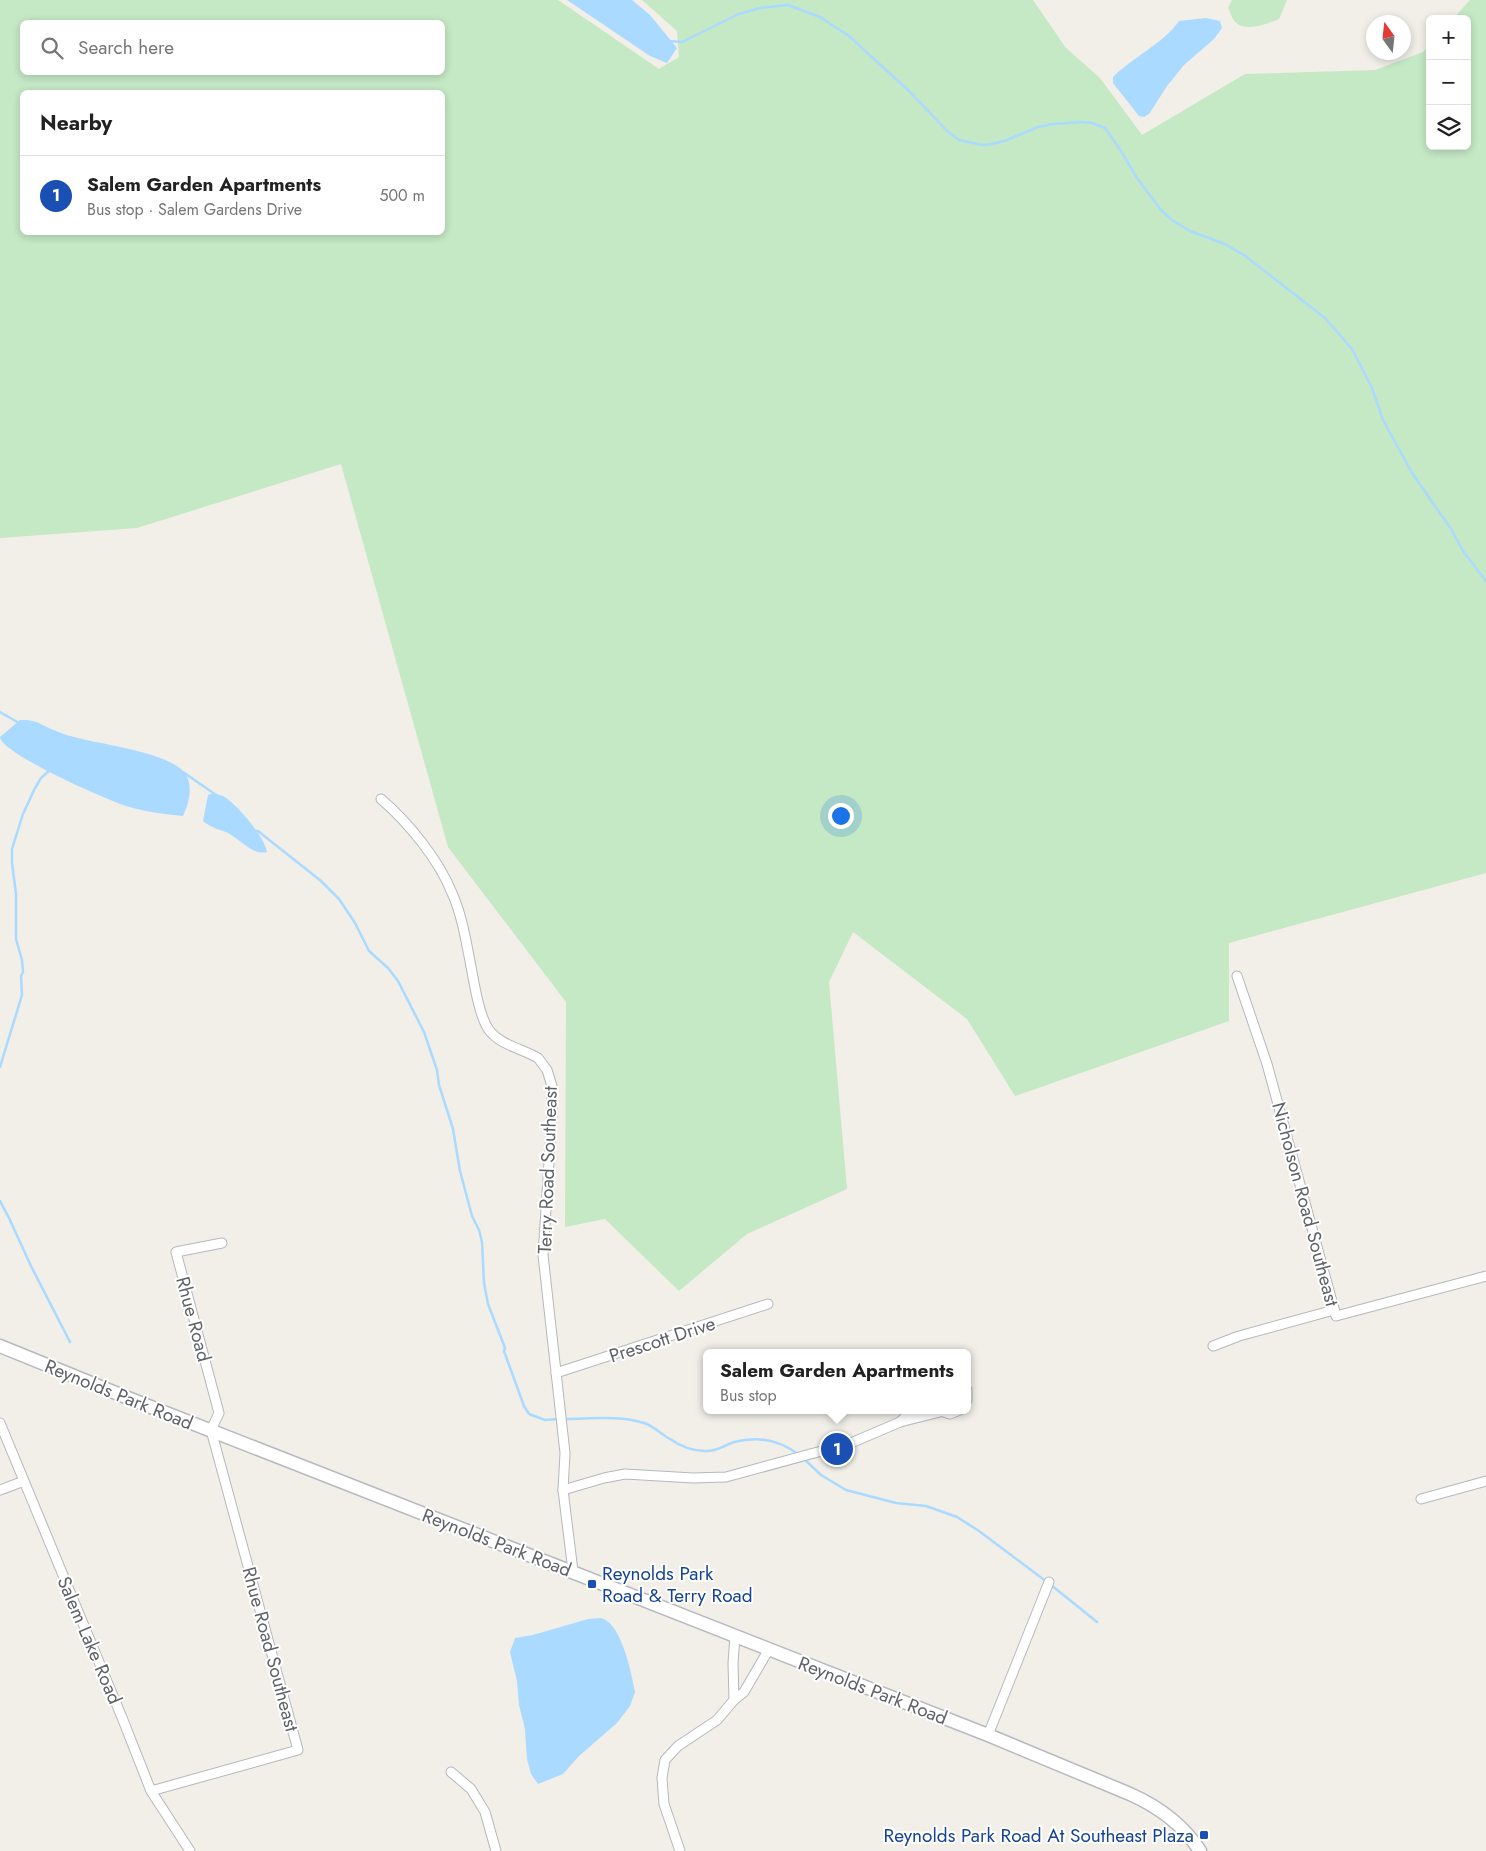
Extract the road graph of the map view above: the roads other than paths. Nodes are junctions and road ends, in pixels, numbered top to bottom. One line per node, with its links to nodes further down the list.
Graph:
1 (381, 799): 9 (street, Terry Road Southeast)
2 (1237, 976): 6 (street, Nicholson Road Southeast)
3 (222, 1243): 14 (street, Rhue Road)
4 (1486, 1276): 6 (street, Nicholson Road Southeast)
5 (768, 1304): 9 (street, Prescott Drive)
6 (1334, 1310): 8 (street)
7 (0, 1346): 14 (main road, Reynolds Park Road)
8 (1213, 1346)
9 (556, 1373): 18 (street, Terry Road Southeast)
10 (908, 1414): 12 (street)
11 (928, 1414): 12 (street)
12 (900, 1422): 18 (street)
13 (0, 1423): 15 (street, Salem Lake Road)
14 (211, 1430): 20 (main road, Reynolds Park Road); 27 (street, Rhue Road Southeast)
15 (24, 1481): 17 (street); 27 (street, Salem Lake Road)
16 (1486, 1481): 19 (street)
17 (0, 1490)
18 (562, 1490): 20 (street, Terry Road Southeast)
19 (1421, 1499)
20 (573, 1571): 22 (main road, Reynolds Park Road)
21 (1049, 1582): 25 (street)
22 (736, 1636): 23 (main road, Reynolds Park Road); 24 (street)
23 (769, 1649): 24 (street); 25 (main road, Reynolds Park Road)
24 (734, 1700): 30 (street)
25 (988, 1735): 31 (main road, Reynolds Park Road)
26 (451, 1772): 29 (street)
27 (150, 1791): 28 (street, Salem Lake Road)
28 (190, 1851)
29 (496, 1851)
30 (680, 1851)
31 (1200, 1851)

